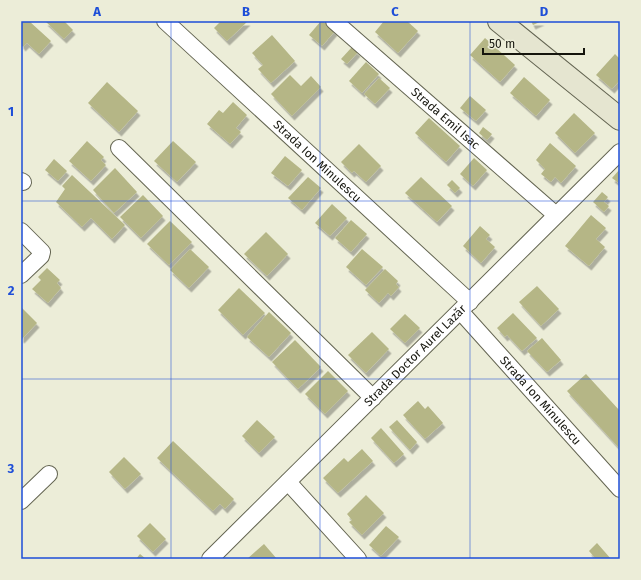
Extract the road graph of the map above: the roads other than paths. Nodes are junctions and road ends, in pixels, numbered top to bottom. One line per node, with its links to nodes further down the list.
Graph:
1 (164, 21): 10 (street, Strada Ion Minulescu)
2 (334, 21): 7 (street, Strada Emil Isac)
3 (499, 21): 4 (main road)
4 (620, 119)
5 (119, 148): 11 (street)
6 (620, 152): 7 (street, Strada Doctor Aurel Lazăr)
7 (556, 215): 10 (street, Strada Doctor Aurel Lazăr)
8 (21, 231): 9 (street)
9 (21, 275)
10 (465, 307): 11 (street, Strada Doctor Aurel Lazăr); 14 (street, Strada Ion Minulescu)
11 (373, 398): 13 (street, Strada Doctor Aurel Lazăr)
12 (49, 474): 15 (street)
13 (288, 482): 16 (street, Strada Doctor Aurel Lazăr); 17 (street)
14 (620, 489)
15 (21, 501)
16 (210, 559)
17 (358, 559)

